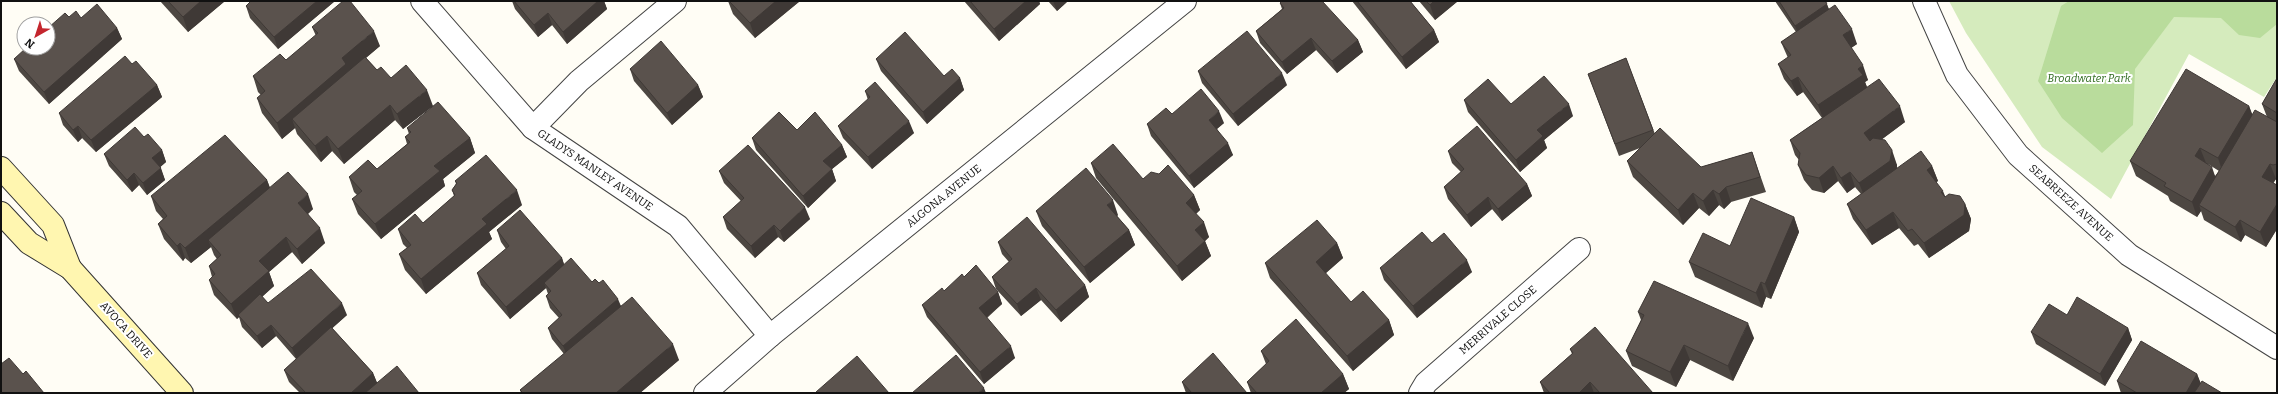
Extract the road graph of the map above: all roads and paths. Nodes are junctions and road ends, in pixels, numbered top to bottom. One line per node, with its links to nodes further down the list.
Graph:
1 (422, 1): 5 (street, GLADYS MANLEY AVENUE)
2 (674, 1): 5 (street)
3 (1186, 1): 10 (street, ALGONA AVENUE)
4 (1924, 1): 11 (street, SEABREEZE AVENUE)
5 (533, 128): 10 (street, GLADYS MANLEY AVENUE)
6 (1, 168): 9 (main road, AVOCA DRIVE)
7 (1, 213): 9 (main road, AVOCA DRIVE)
8 (1579, 249): 14 (street, MERRIVALE CLOSE)
9 (70, 268): 12 (main road, AVOCA DRIVE)
10 (770, 336): 13 (street, ALGONA AVENUE)
11 (2277, 348)
12 (182, 393)
13 (705, 393)
14 (1420, 393)

